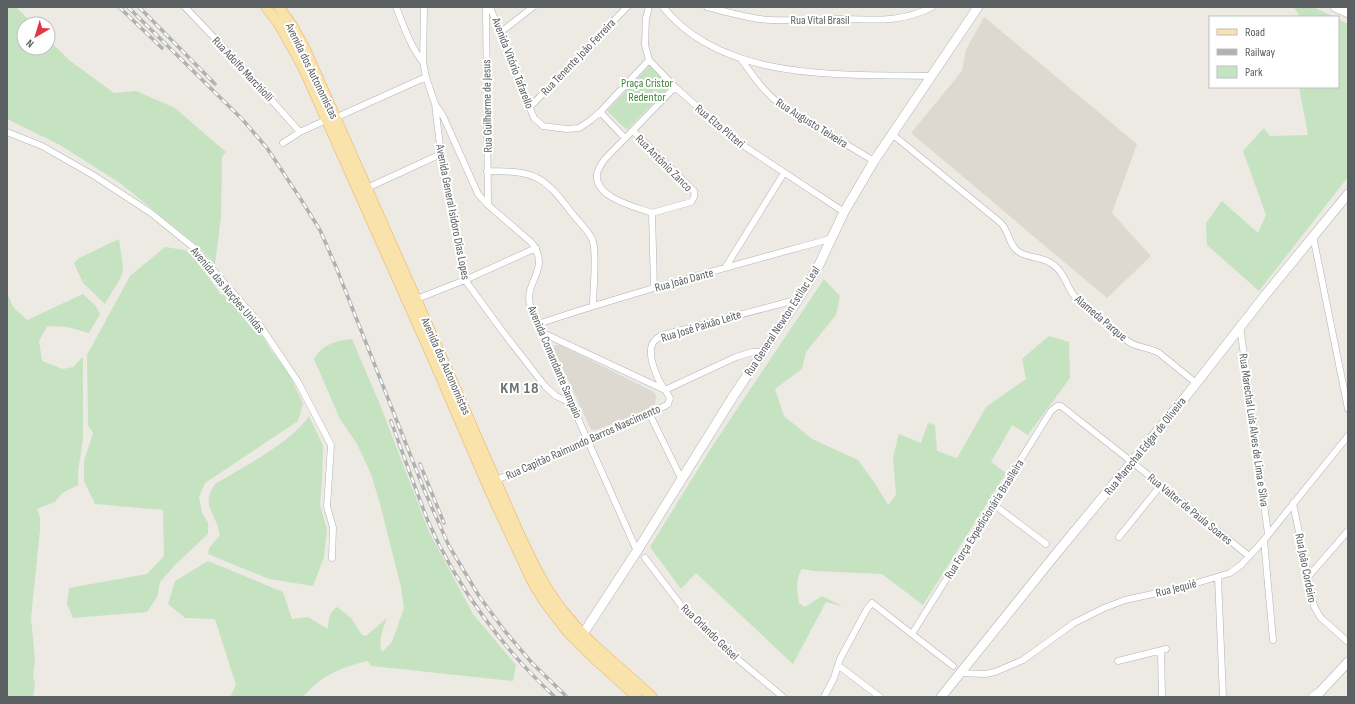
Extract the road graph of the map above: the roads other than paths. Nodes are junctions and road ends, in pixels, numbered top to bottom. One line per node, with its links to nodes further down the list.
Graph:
1 (185, 7): 30 (street, Rua Adolfo Marchiolli)
2 (266, 7): 27 (main road, Avenida dos Autonomistas)
3 (279, 7): 27 (main road, Avenida dos Autonomistas)
4 (396, 7): 20 (street)
5 (424, 7): 20 (street)
6 (486, 7): 36 (street, Rua Guilherme de Jesus)
7 (490, 7): 17 (street, Avenida Vitório Tafarello)
8 (533, 7): 17 (street)
9 (627, 7): 25 (street, Rua Tenente João Ferreira)
10 (649, 7): 19 (street)
11 (663, 7): 18 (street)
12 (708, 7): 13 (street, Rua Vital Brasil)
13 (932, 7)
14 (978, 7): 21 (street, Rua General Newton Estilac Leal)
15 (1335, 7): 16 (street)
16 (1348, 14)
17 (501, 32): 25 (street, Avenida Vitório Tafarello)
18 (740, 59): 21 (street); 35 (street, Rua Augusto Teixeira)
19 (649, 60): 23 (street, Rua Elzo Pitteri); 26 (street, Avenida Vitório Tafarello)
20 (423, 62): 22 (street, Avenida General Isidoro Dias Lopes)
21 (931, 76): 31 (street, Rua General Newton Estilac Leal)
22 (426, 77): 24 (street, Avenida General Isidoro Dias Lopes); 27 (street)
23 (675, 87): 28 (street); 37 (street, Rua Elzo Pitteri)
24 (435, 104): 34 (street, Avenida General Isidoro Dias Lopes); 40 (street)
25 (530, 107): 26 (street, Avenida Vitório Tafarello)
26 (600, 112): 32 (street)
27 (331, 119): 30 (street); 38 (main road, Avenida dos Autonomistas); 52 (main road, Avenida dos Autonomistas)
28 (633, 131): 32 (street); 42 (street, Rua Antônio Zanco)
29 (7, 132): 80 (street, Avenida das Nações Unidas)
30 (300, 132): 33 (street)
31 (892, 134): 35 (street, Rua General Newton Estilac Leal); 58 (street, Alameda Parque)
32 (625, 138): 42 (street)
33 (282, 143)
34 (441, 154): 38 (street); 49 (street, Avenida General Isidoro Dias Lopes)
35 (874, 161): 41 (street, Rua General Newton Estilac Leal)
36 (487, 171): 40 (street, Rua Guilherme de Jesus); 53 (street)
37 (784, 173): 41 (street, Rua Elzo Pitteri); 48 (street)
38 (367, 188): 52 (main road, Avenida dos Autonomistas)
39 (1348, 194): 43 (street, Rua Marechal Edgar de Oliveira)
40 (488, 205): 46 (street)
41 (844, 212): 44 (street, Rua General Newton Estilac Leal)
42 (652, 213): 50 (street)
43 (1313, 236): 45 (street, Rua Marechal Edgar de Oliveira); 47 (street)
44 (830, 239): 48 (street, Rua João Dante); 51 (street, Rua General Newton Estilac Leal)
45 (1306, 244): 47 (street); 55 (street, Rua Marechal Edgar de Oliveira)
46 (536, 248): 49 (street); 54 (street, Avenida Comandante Sampaio)
47 (1316, 249): 62 (street)
48 (725, 268): 50 (street, Rua João Dante)
49 (465, 280): 52 (street); 60 (street, Avenida General Isidoro Dias Lopes)
50 (654, 288): 53 (street, Rua João Dante)
51 (799, 298): 57 (street, Rua General Newton Estilac Leal); 59 (street, Rua José Paixão Leite)
52 (413, 302): 67 (main road, Avenida dos Autonomistas); 69 (main road, Avenida dos Autonomistas)
53 (592, 306): 54 (street, Rua João Dante)
54 (538, 324): 56 (street, Avenida Comandante Sampaio)
55 (1240, 326): 58 (street, Rua Marechal Edgar de Oliveira); 74 (street, Rua Marechal Luis Alves de Lima e Silva)
56 (542, 333): 59 (street); 60 (street, Avenida Comandante Sampaio)
57 (763, 352): 59 (street, Rua Capitão Raimundo Barros Nascimento); 68 (street, Rua General Newton Estilac Leal)
58 (1196, 383): 66 (street, Rua Marechal Edgar de Oliveira)
59 (665, 390): 63 (street, Rua Capitão Raimundo Barros Nascimento)
60 (571, 403): 65 (street, Avenida Comandante Sampaio)
61 (1058, 406): 66 (street, Rua Valter de Paula Soares); 72 (street, Rua Força Expedicionária Brasileira)
62 (1348, 409)
63 (649, 413): 65 (street, Rua Capitão Raimundo Barros Nascimento); 68 (street)
64 (1348, 436): 71 (street, Rua Jequié)
65 (589, 442): 69 (street, Rua Capitão Raimundo Barros Nascimento); 78 (street, Avenida Comandante Sampaio)
66 (1132, 462): 70 (street, Rua Valter de Paula Soares); 92 (street, Rua Marechal Edgar de Oliveira)
67 (483, 474): 69 (main road); 93 (main road, Avenida dos Autonomistas)
68 (681, 478): 78 (street, Rua General Newton Estilac Leal)
69 (496, 480): 84 (main road, Avenida dos Autonomistas)
70 (1162, 485): 75 (street); 79 (street, Rua Valter de Paula Soares)
71 (1293, 503): 74 (street, Rua Jequié); 83 (street, Rua João Cordeiro)
72 (993, 504): 77 (street); 85 (street, Rua Força Expedicionária Brasileira)
73 (1348, 531): 83 (street)
74 (1268, 534): 76 (street, Rua Jequié)
75 (1120, 536)
76 (1264, 540): 79 (street, Rua Jequié); 86 (street)
77 (1046, 544)
78 (637, 551): 84 (street, Rua General Newton Estilac Leal)
79 (1249, 556): 82 (street, Rua Jequié)
80 (332, 558)
81 (645, 558): 95 (street, Rua Orlando Geisel)
82 (1218, 577): 92 (street, Rua Jequié); 100 (street)
83 (1307, 578): 87 (street, Rua João Cordeiro)
84 (583, 634): 94 (main road, Avenida dos Autonomistas)
85 (912, 634): 90 (street); 91 (street)
86 (1273, 640)
87 (1348, 642)
88 (1118, 661): 99 (street)
89 (1348, 662): 101 (street)
90 (839, 666): 96 (street); 97 (street)
91 (953, 666)
92 (960, 672): 98 (street, Rua Marechal Edgar de Oliveira)
93 (637, 697)
94 (652, 697)
95 (784, 697)
96 (824, 697)
97 (880, 697)
98 (941, 697)
99 (1162, 697)
100 (1222, 697)
101 (1313, 697)

